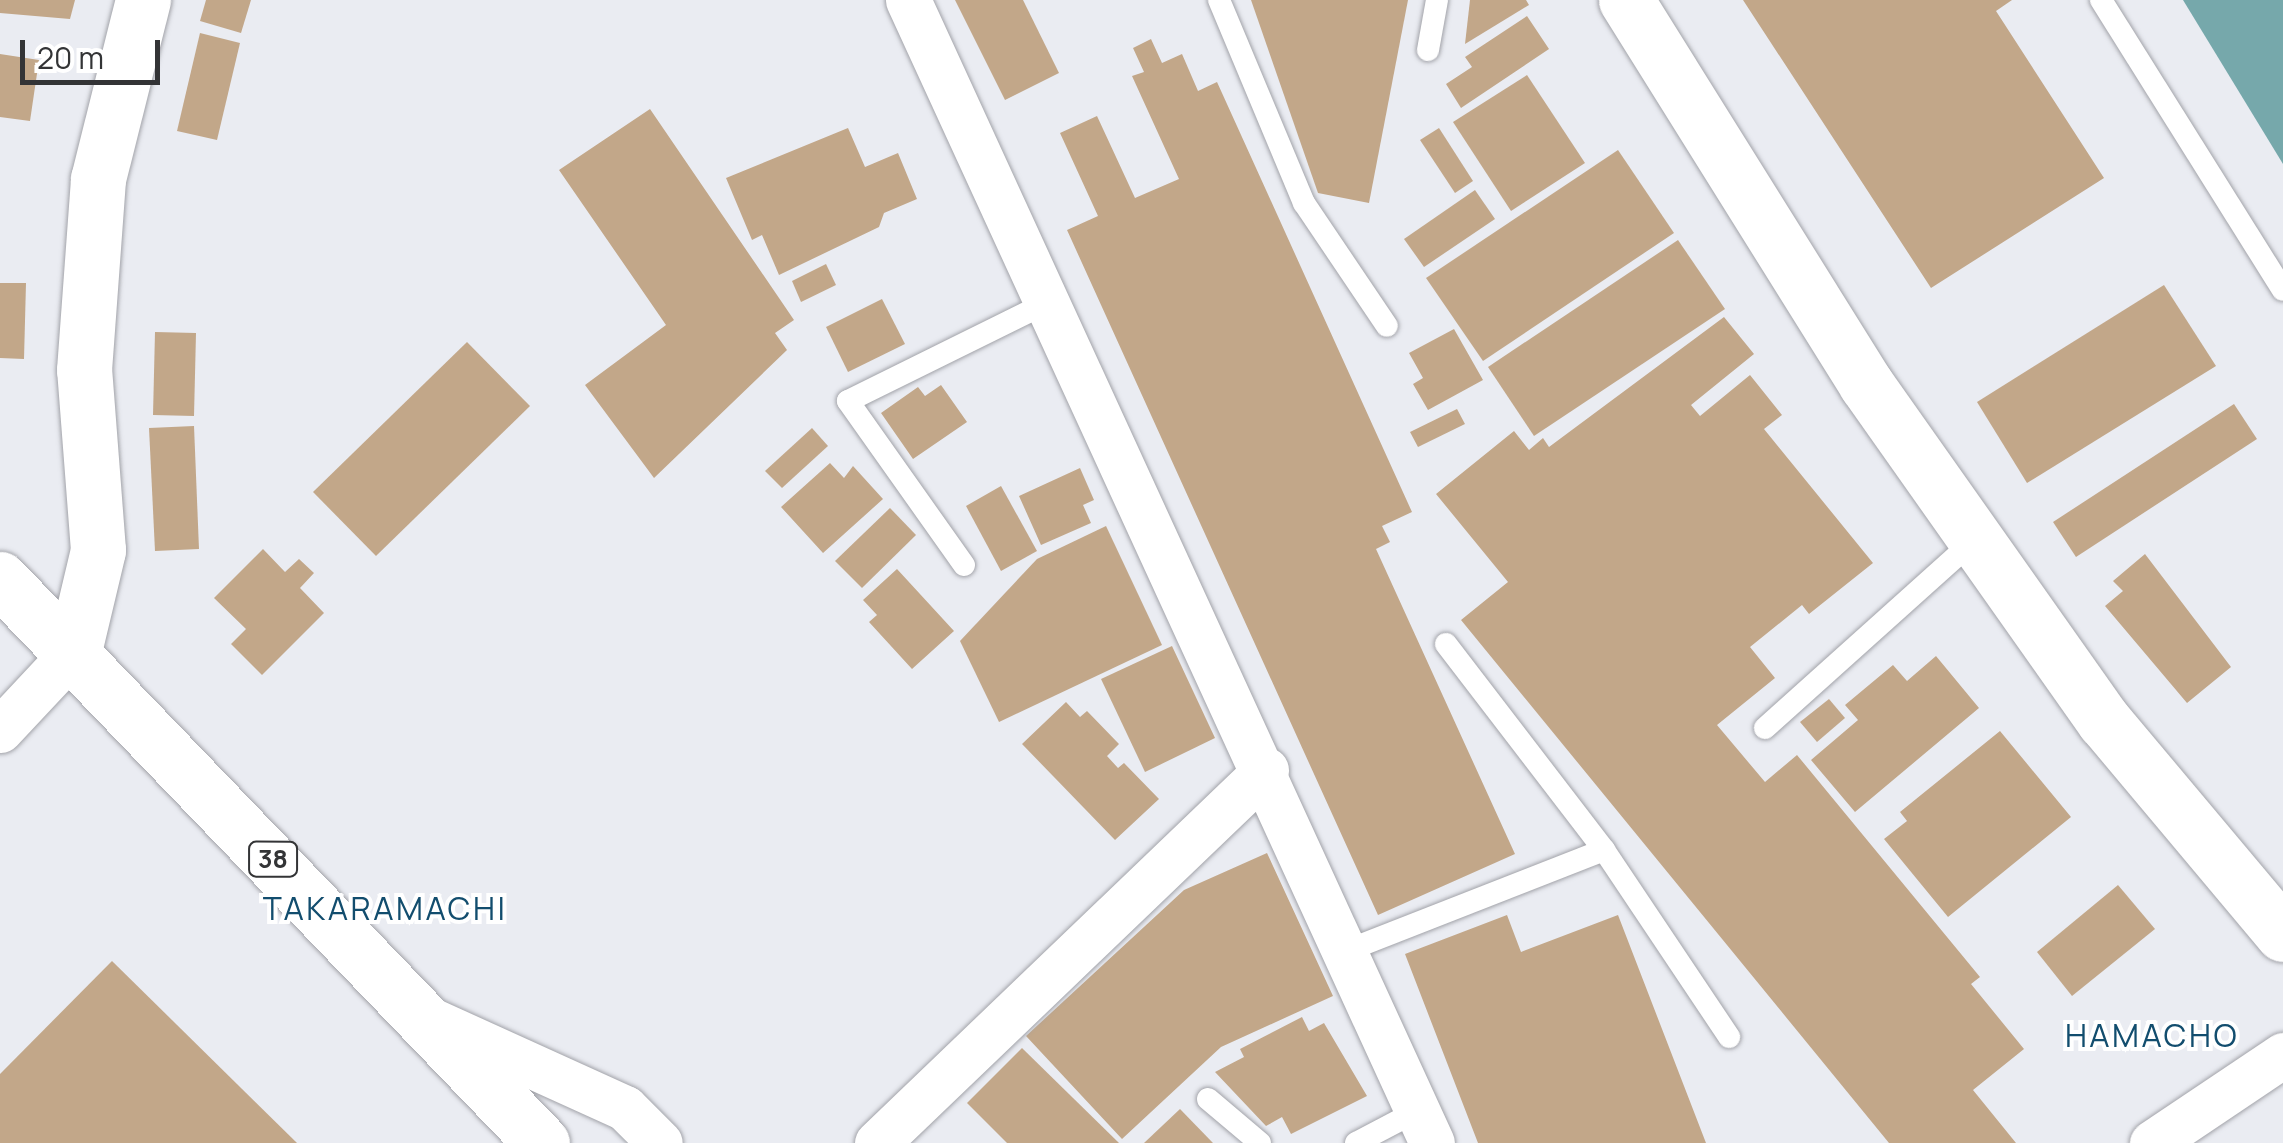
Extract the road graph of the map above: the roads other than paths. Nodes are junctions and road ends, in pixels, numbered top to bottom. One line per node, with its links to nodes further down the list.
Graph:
1 (143, 0): 15 (main road)
2 (908, 0): 9 (street)
3 (1220, 0): 10 (lane)
4 (1437, 0): 7 (lane)
5 (1626, 0): 11 (main road)
6 (2101, 0): 8 (lane)
7 (1428, 50)
8 (2283, 290)
9 (1050, 301): 12 (lane); 18 (street)
10 (1387, 326)
11 (1976, 539): 16 (lane); 20 (main road)
12 (964, 565)
13 (0, 579): 15 (main road, 38)
14 (1446, 644): 19 (lane)
15 (74, 651): 17 (street); 22 (main road, 38)
16 (1765, 728)
17 (0, 730)
18 (1266, 770): 21 (street); 29 (street)
19 (1604, 850): 21 (lane); 23 (lane)
20 (2283, 934)
21 (1346, 951): 26 (street)
22 (425, 1017): 27 (main road, 38); 28 (street)
23 (1729, 1037)
24 (2283, 1055): 32 (street)
25 (1208, 1098): 30 (lane)
26 (1424, 1127): 31 (lane)
27 (542, 1143)
28 (660, 1143)
29 (876, 1143)
30 (1260, 1143)
31 (1356, 1143)
32 (2152, 1143)

